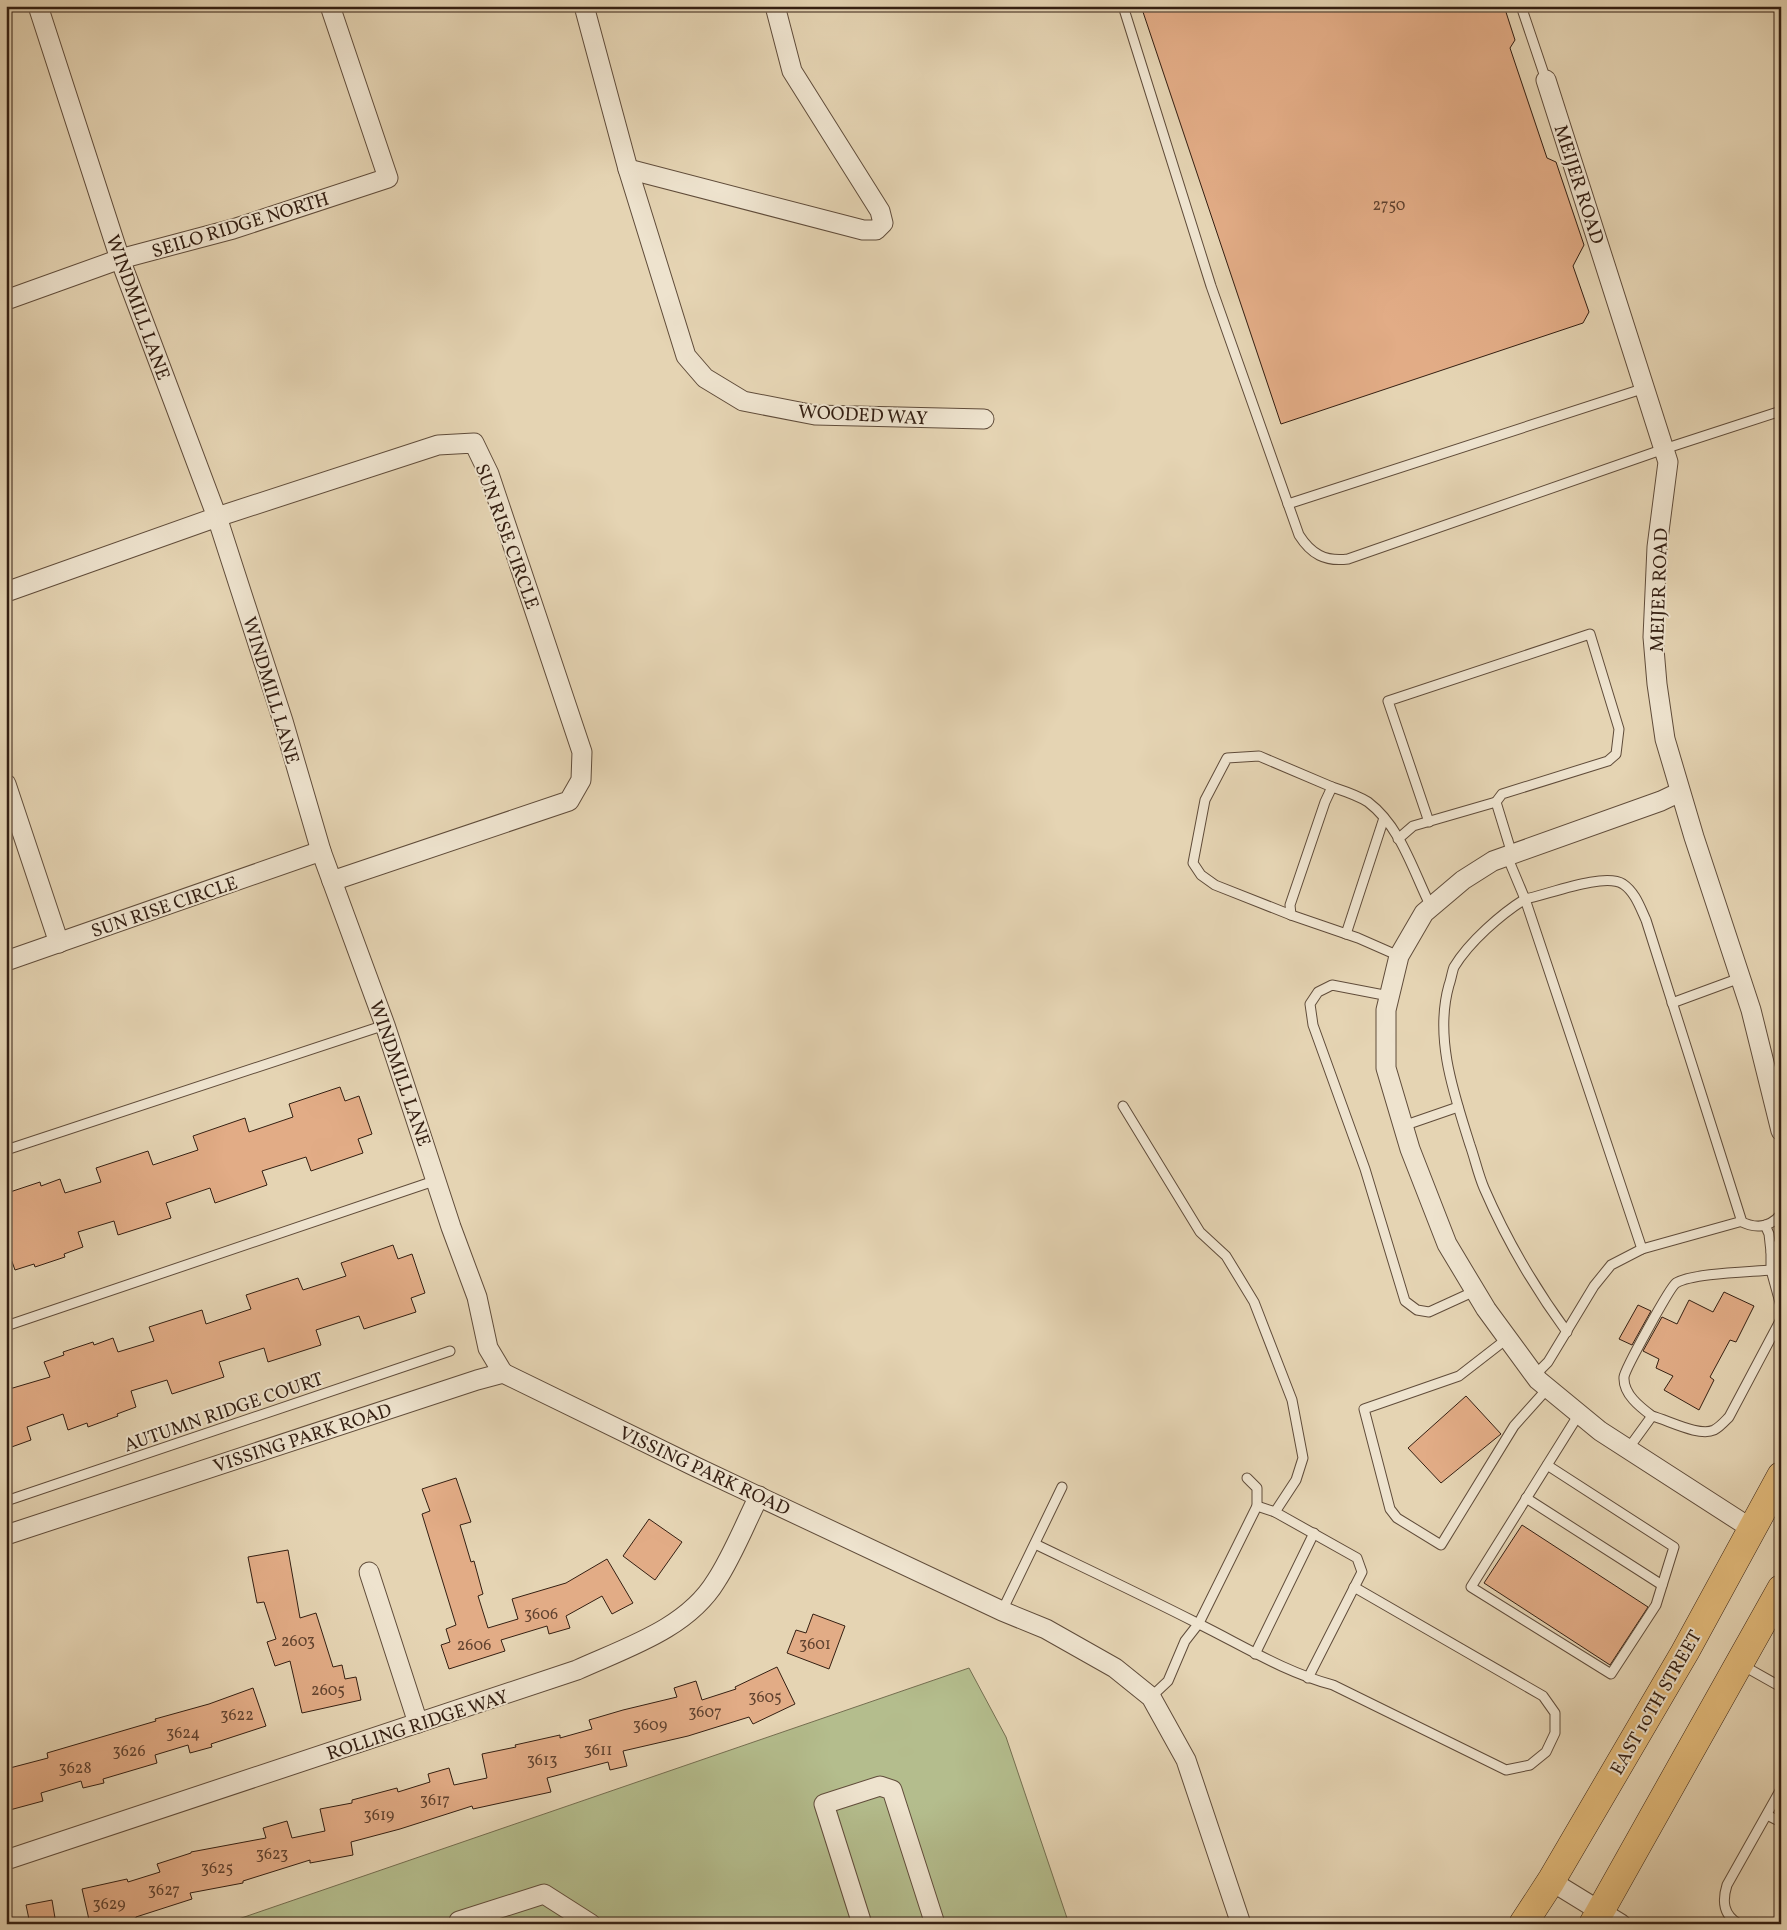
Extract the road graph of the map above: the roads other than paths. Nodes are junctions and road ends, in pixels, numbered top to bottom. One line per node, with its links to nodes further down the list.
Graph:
1 (38, 6): 9 (street, WINDMILL LANE)
2 (330, 6): 9 (street, SEILO RIDGE NORTH)
3 (584, 6): 8 (street, WOODED WAY)
4 (775, 6): 8 (street)
5 (1123, 6): 15 (lane)
6 (1521, 6): 7 (lane)
7 (1546, 80): 11 (street, MEIJER ROAD)
8 (628, 168): 13 (street, WOODED WAY)
9 (120, 259): 10 (street, SEILO RIDGE NORTH); 16 (street, WINDMILL LANE)
10 (6, 300)
11 (1645, 388): 14 (street, MEIJER ROAD); 15 (lane)
12 (1781, 411): 14 (lane)
13 (984, 420)
14 (1664, 448): 15 (lane); 20 (street, MEIJER ROAD)
15 (1288, 504)
16 (217, 517): 17 (street, SUN RISE CIRCLE); 25 (street, WINDMILL LANE); 27 (street, SUN RISE CIRCLE)
17 (6, 592)
18 (6, 784): 32 (street)
19 (1332, 787): 22 (lane); 30 (lane); 30 (lane)
20 (1680, 792): 26 (street); 35 (street, MEIJER ROAD)
21 (1496, 802): 23 (lane); 23 (lane); 26 (lane)
22 (1384, 818): 24 (lane); 31 (lane)
23 (1429, 822): 24 (lane)
24 (1398, 839): 29 (lane)
25 (321, 852): 27 (street, WINDMILL LANE); 32 (street, SUN RISE CIRCLE)
26 (1509, 855): 28 (lane); 29 (street)
27 (332, 881): 38 (street, WINDMILL LANE)
28 (1525, 899): 37 (lane); 40 (lane); 49 (lane)
29 (1431, 907): 33 (street)
30 (1290, 915): 31 (lane)
31 (1346, 934): 33 (lane)
32 (59, 943): 34 (street, SUN RISE CIRCLE)
33 (1398, 956): 36 (street)
34 (6, 961)
35 (1740, 978): 37 (lane); 42 (street, MEIJER ROAD)
36 (1389, 996): 41 (street); 52 (lane)
37 (1672, 1003): 46 (lane)
38 (385, 1026): 43 (lane); 44 (street, WINDMILL LANE)
39 (1123, 1106): 72 (lane)
40 (1458, 1107): 41 (lane); 56 (lane)
41 (1403, 1126): 52 (street)
42 (1781, 1131)
43 (6, 1150)
44 (437, 1180): 55 (lane); 59 (street, WINDMILL LANE)
45 (1781, 1214): 47 (lane)
46 (1740, 1221): 47 (lane); 49 (lane)
47 (1765, 1225): 50 (lane)
48 (1781, 1241): 50 (lane)
49 (1642, 1248): 56 (lane)
50 (1771, 1252): 51 (lane)
51 (1771, 1270): 53 (lane); 62 (lane)
52 (1475, 1291): 57 (street)
53 (1781, 1306)
54 (1781, 1319): 62 (lane)
55 (6, 1326)
56 (1567, 1332): 60 (lane)
57 (1508, 1338): 60 (street); 60 (lane)
58 (450, 1351): 70 (lane, AUTUMN RIDGE COURT)
59 (503, 1373): 68 (street, VISSING PARK ROAD); 75 (street, VISSING PARK ROAD)
60 (1542, 1382): 61 (street)
61 (1579, 1414): 63 (street); 64 (lane)
62 (1652, 1416): 63 (lane)
63 (1628, 1449): 73 (street)
64 (1547, 1465): 69 (lane); 78 (lane)
65 (1781, 1476): 73 (main road, EAST 10TH STREET)
66 (1247, 1478): 71 (lane)
67 (1062, 1487): 76 (lane)
68 (759, 1496): 81 (street, VISSING PARK ROAD); 88 (street, ROLLING RIDGE WAY)
69 (1526, 1498): 78 (lane); 78 (lane)
70 (6, 1501)
71 (1257, 1506): 72 (lane); 82 (lane)
72 (1274, 1512): 74 (lane)
73 (1752, 1529): 93 (main road, EAST 10TH STREET)
74 (1314, 1533): 79 (lane); 83 (lane)
75 (6, 1535)
76 (1035, 1544): 81 (lane); 82 (lane)
77 (369, 1572): 88 (street)
78 (1662, 1585)
79 (1354, 1587): 85 (lane); 85 (lane)
80 (1781, 1589): 84 (main road)
81 (1002, 1611): 87 (street, VISSING PARK ROAD)
82 (1199, 1623): 83 (lane); 87 (lane)
83 (1255, 1654): 85 (lane)
84 (1739, 1664): 86 (lane); 94 (main road)
85 (1308, 1678)
86 (1781, 1687)
87 (1151, 1697): 99 (street, VISSING PARK ROAD)
88 (418, 1723): 92 (street, ROLLING RIDGE WAY)
89 (1781, 1789): 90 (lane)
90 (1766, 1815): 91 (lane); 101 (lane)
91 (1781, 1822)
92 (6, 1860)
93 (1552, 1881): 94 (street); 100 (main road, EAST 10TH STREET)
94 (1605, 1920)
95 (458, 1924): 96 (street)
96 (591, 1924)
97 (862, 1924): 98 (street)
98 (934, 1924)
99 (1240, 1924)
100 (1523, 1924)
101 (1739, 1924)

